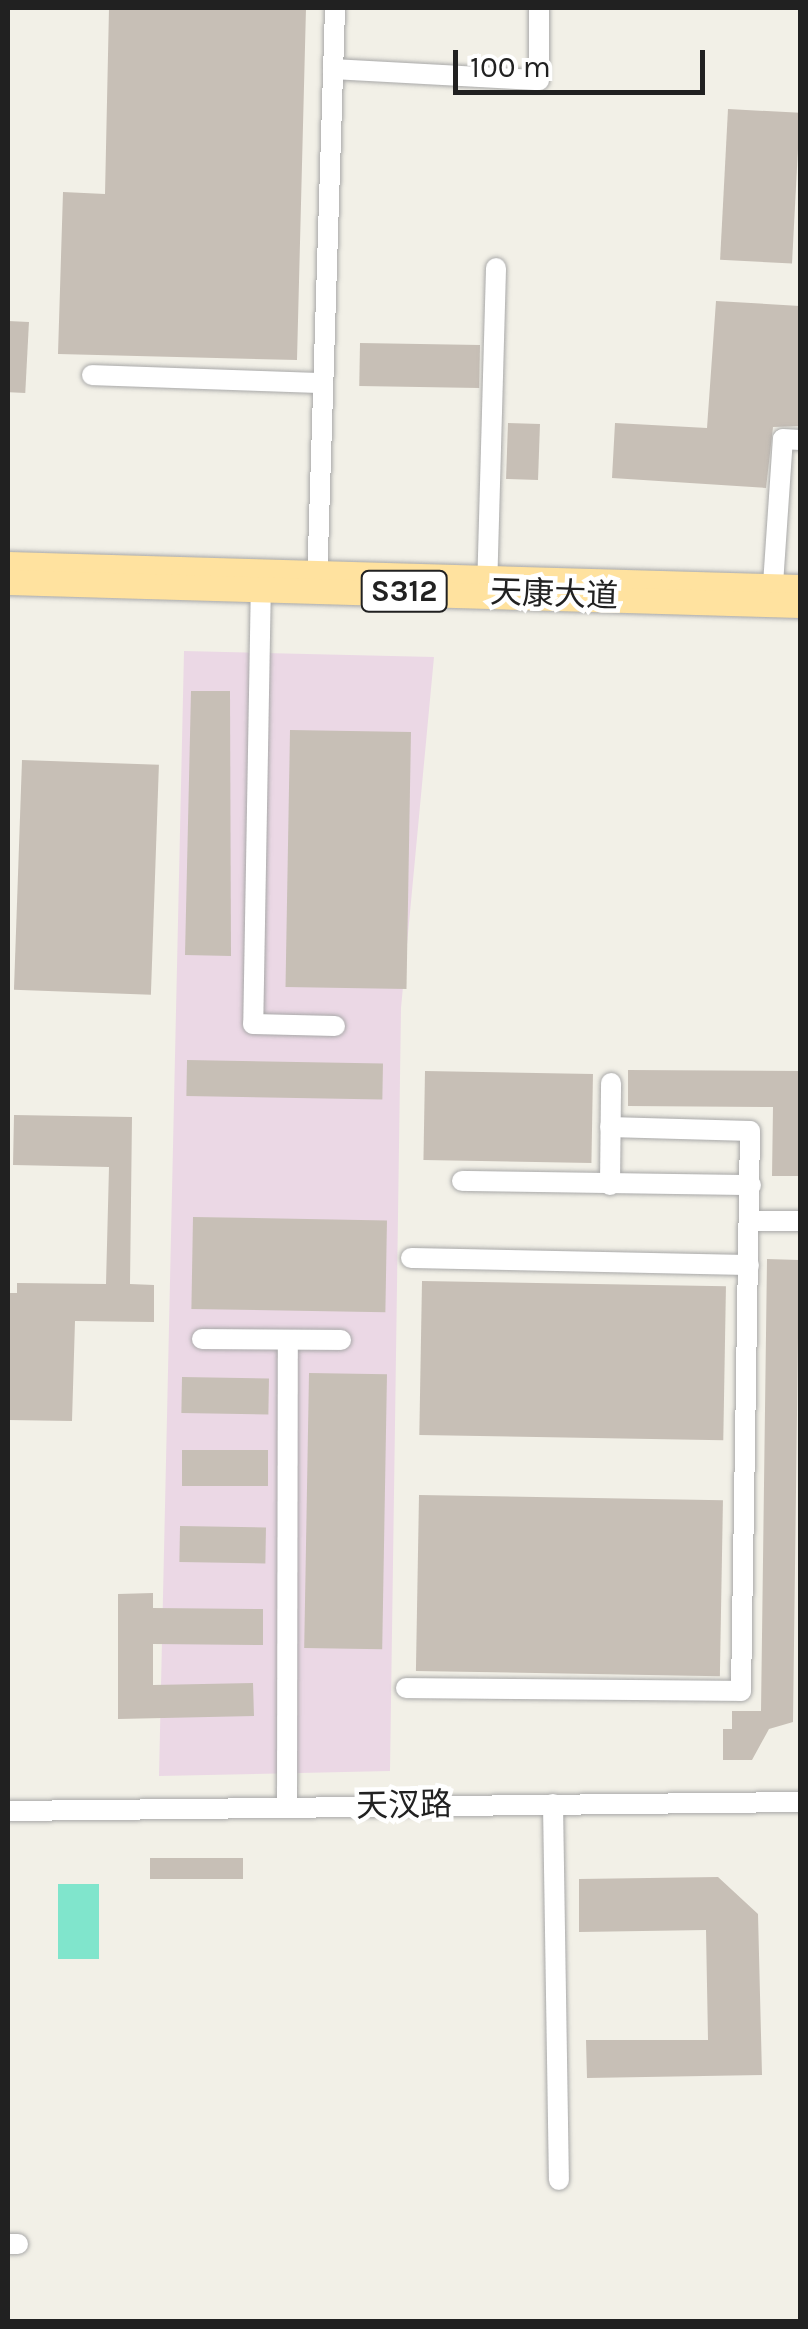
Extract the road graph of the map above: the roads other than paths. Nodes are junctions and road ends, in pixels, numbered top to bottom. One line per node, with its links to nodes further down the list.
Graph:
1 (335, 8): 3 (street)
2 (539, 8): 3 (street)
3 (333, 69): 6 (street)
4 (496, 268): 12 (street)
5 (92, 375): 6 (street)
6 (323, 384): 10 (street)
7 (800, 440): 14 (street)
8 (8, 564): 9 (main road, 天康大道 / S312)
9 (261, 579): 10 (main road, 天康大道 / S312); 11 (main road, 天康大道 / S312); 16 (street)
10 (317, 580): 12 (main road, 天康大道 / S312)
11 (8, 582)
12 (487, 583): 14 (main road, 天康大道 / S312)
13 (800, 587): 14 (main road, 天康大道 / S312)
14 (772, 595): 15 (main road, 天康大道 / S312)
15 (800, 606)
16 (335, 1026)
17 (611, 1082): 18 (street)
18 (610, 1127): 20 (street); 21 (street)
19 (462, 1181): 20 (street)
20 (610, 1185): 21 (street)
21 (750, 1186): 22 (street)
22 (750, 1220): 23 (street); 25 (street)
23 (800, 1220)
24 (411, 1258): 25 (street)
25 (749, 1265): 29 (street)
26 (202, 1338): 27 (street)
27 (288, 1340): 28 (street); 32 (street)
28 (341, 1340)
29 (406, 1688)
30 (800, 1802): 31 (street, 天汊路)
31 (553, 1804): 32 (street, 天汊路); 34 (street)
32 (287, 1808): 33 (street, 天汊路)
33 (8, 1811)
34 (558, 2180)

